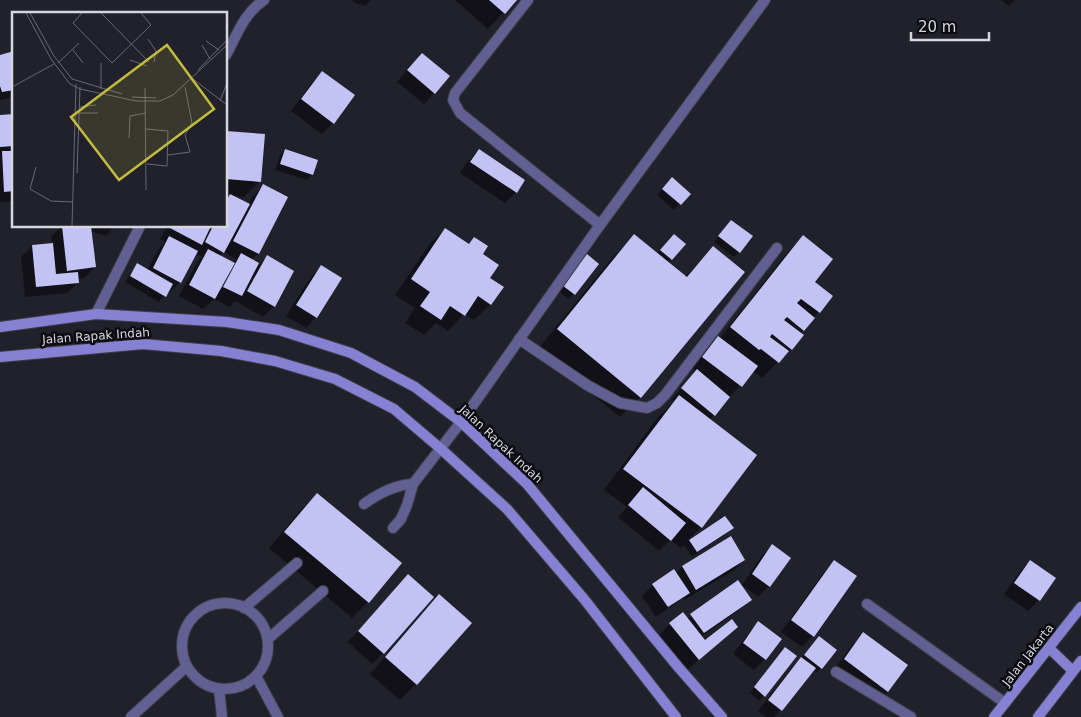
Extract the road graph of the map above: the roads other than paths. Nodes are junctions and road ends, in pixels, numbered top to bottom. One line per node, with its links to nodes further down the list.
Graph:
1 (264, 0): 4 (street)
2 (528, 0): 5 (street)
3 (764, 0): 5 (street)
4 (228, 51)
5 (600, 225): 10 (street)
6 (139, 228): 8 (street)
7 (777, 248): 10 (street)
8 (96, 314): 9 (main road, Jalan Rapak Indah); 12 (main road, Jalan Rapak Indah)
9 (0, 326)
10 (519, 339): 12 (street)
11 (0, 357): 13 (main road, Jalan Rapak Indah)
12 (461, 422): 13 (street); 35 (main road, Jalan Rapak Indah)
13 (441, 449): 14 (street); 34 (main road, Jalan Rapak Indah)
14 (413, 484): 15 (street); 16 (street)
15 (364, 504)
16 (393, 528)
17 (297, 563): 20 (street)
18 (323, 590): 22 (street)
19 (867, 604): 30 (street)
20 (244, 608): 22 (street); 25 (street)
21 (1081, 608): 23 (main road, Jalan Jakarta)
22 (268, 639): 28 (street)
23 (1049, 648): 26 (main road); 30 (main road, Jalan Jakarta)
24 (1081, 661): 26 (main road)
25 (187, 666): 29 (street); 31 (street)
26 (1073, 671): 38 (main road)
27 (836, 672): 36 (street)
28 (256, 676): 29 (street); 33 (street)
29 (219, 689): 32 (street)
30 (1005, 703): 37 (main road, Jalan Jakarta)
31 (131, 717)
32 (222, 717)
33 (278, 717)
34 (676, 717)
35 (722, 717)
36 (911, 717)
37 (994, 717)
38 (1038, 717)

